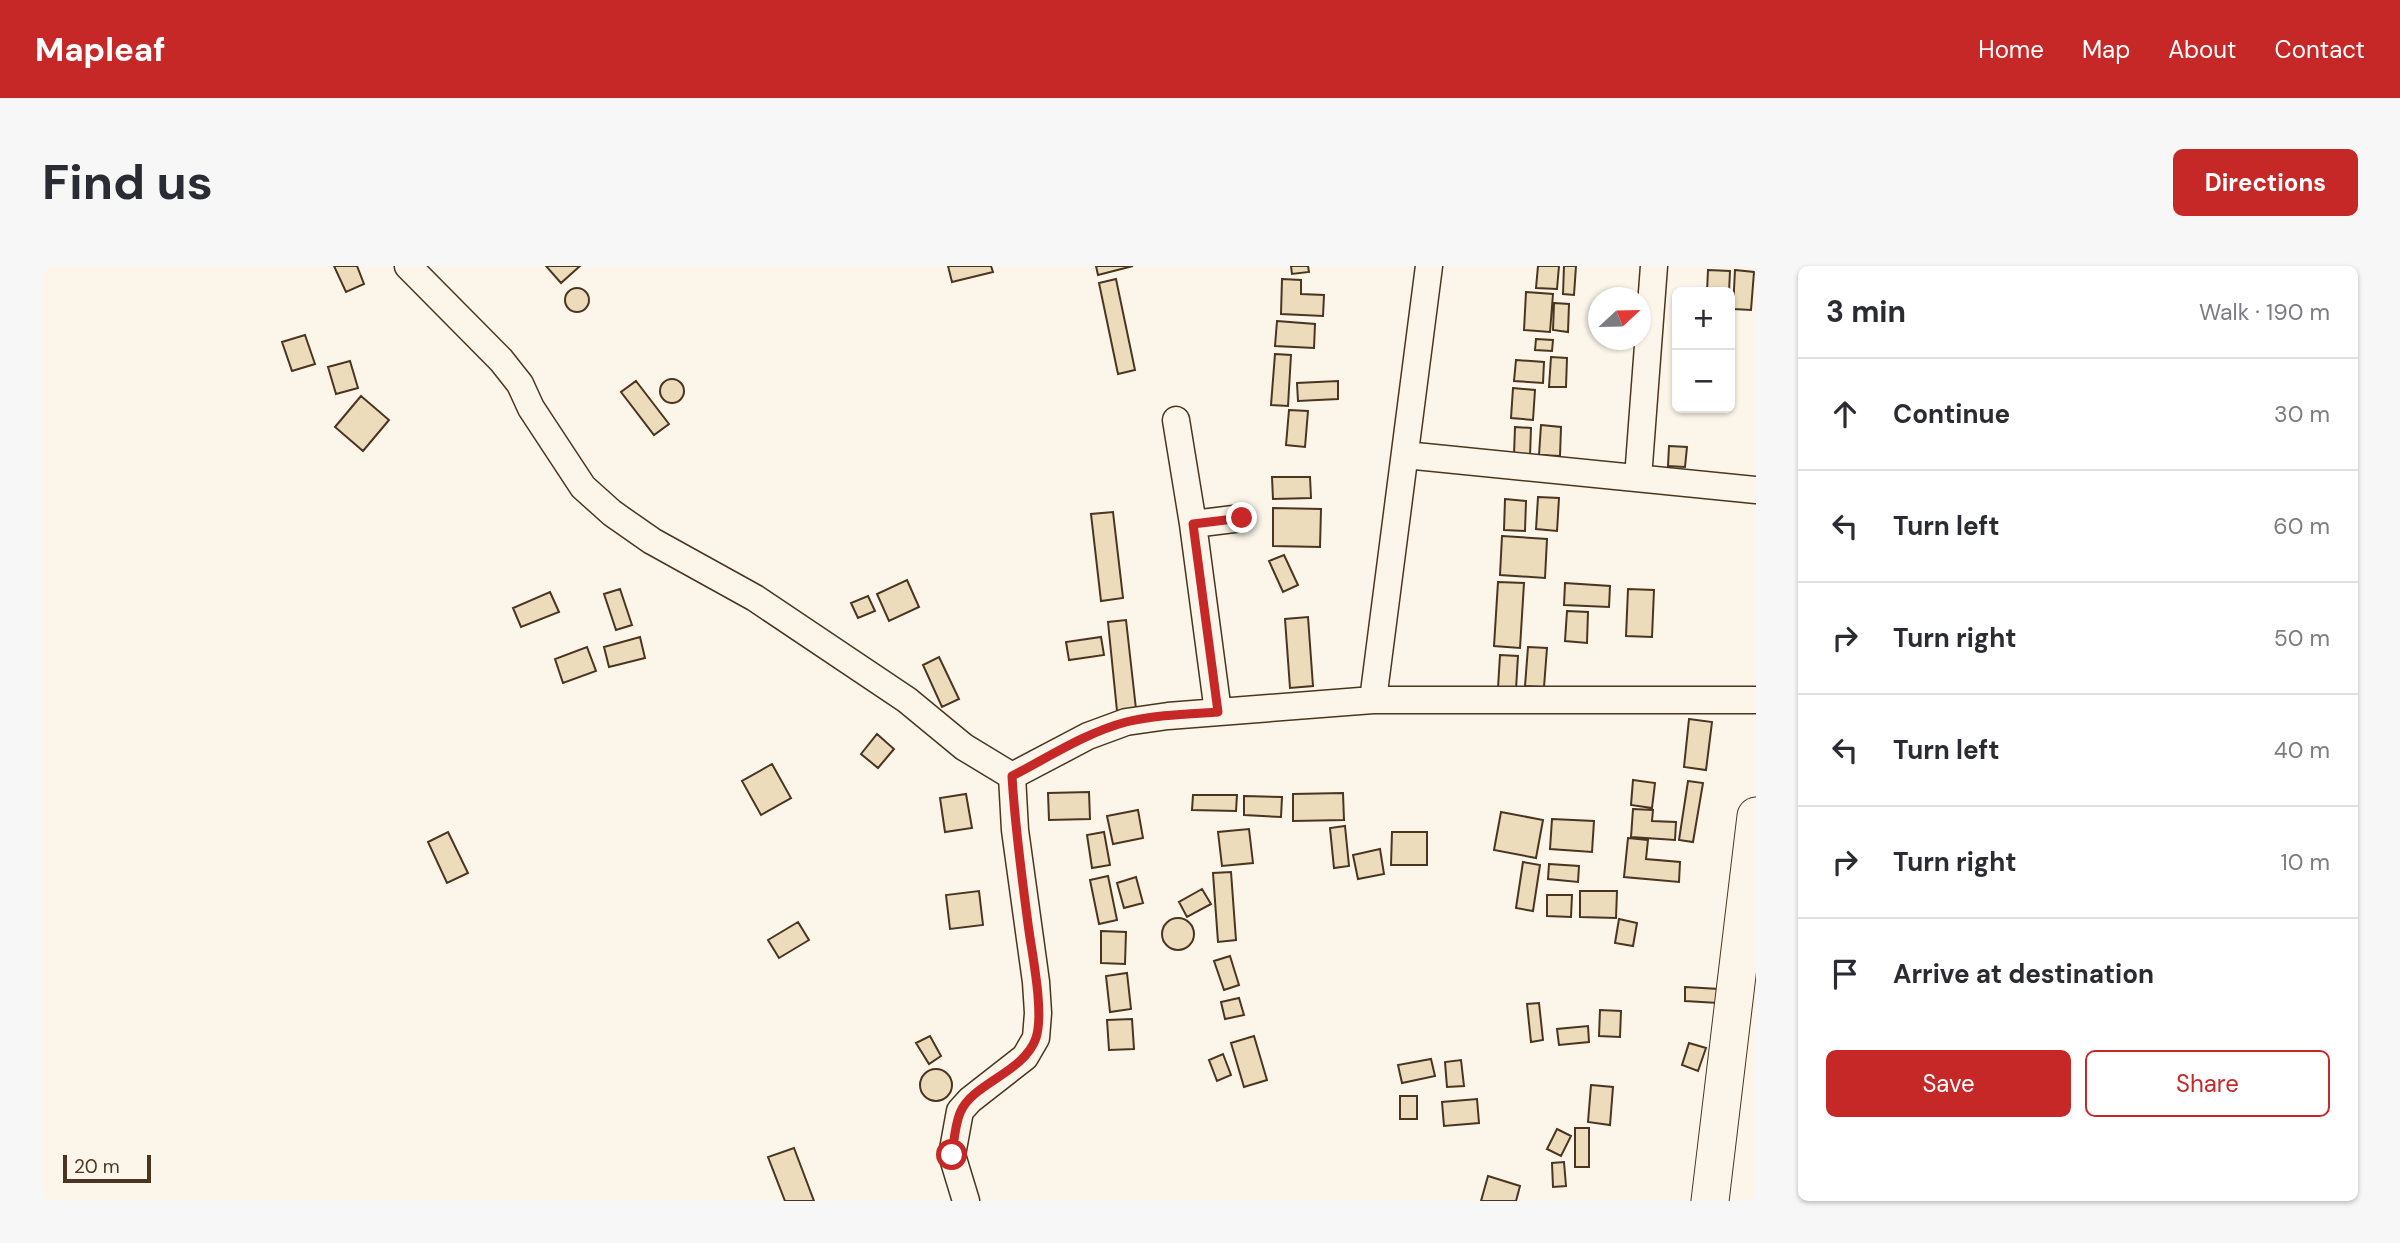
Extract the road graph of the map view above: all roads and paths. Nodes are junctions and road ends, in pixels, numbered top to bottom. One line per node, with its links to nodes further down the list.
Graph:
1 (408, 266): 13 (street)
2 (1429, 266): 5 (street)
3 (1654, 266): 6 (street)
4 (1176, 420): 9 (street)
5 (1405, 454): 6 (street); 10 (street)
6 (1638, 478): 7 (street)
7 (1756, 490)
8 (1242, 518): 9 (street)
9 (1193, 524): 12 (street)
10 (1373, 700): 11 (street); 12 (street)
11 (1756, 700)
12 (1218, 712): 13 (street)
13 (1012, 776): 15 (street)
14 (1756, 816): 16 (street)
15 (966, 1201)
16 (1710, 1201)

